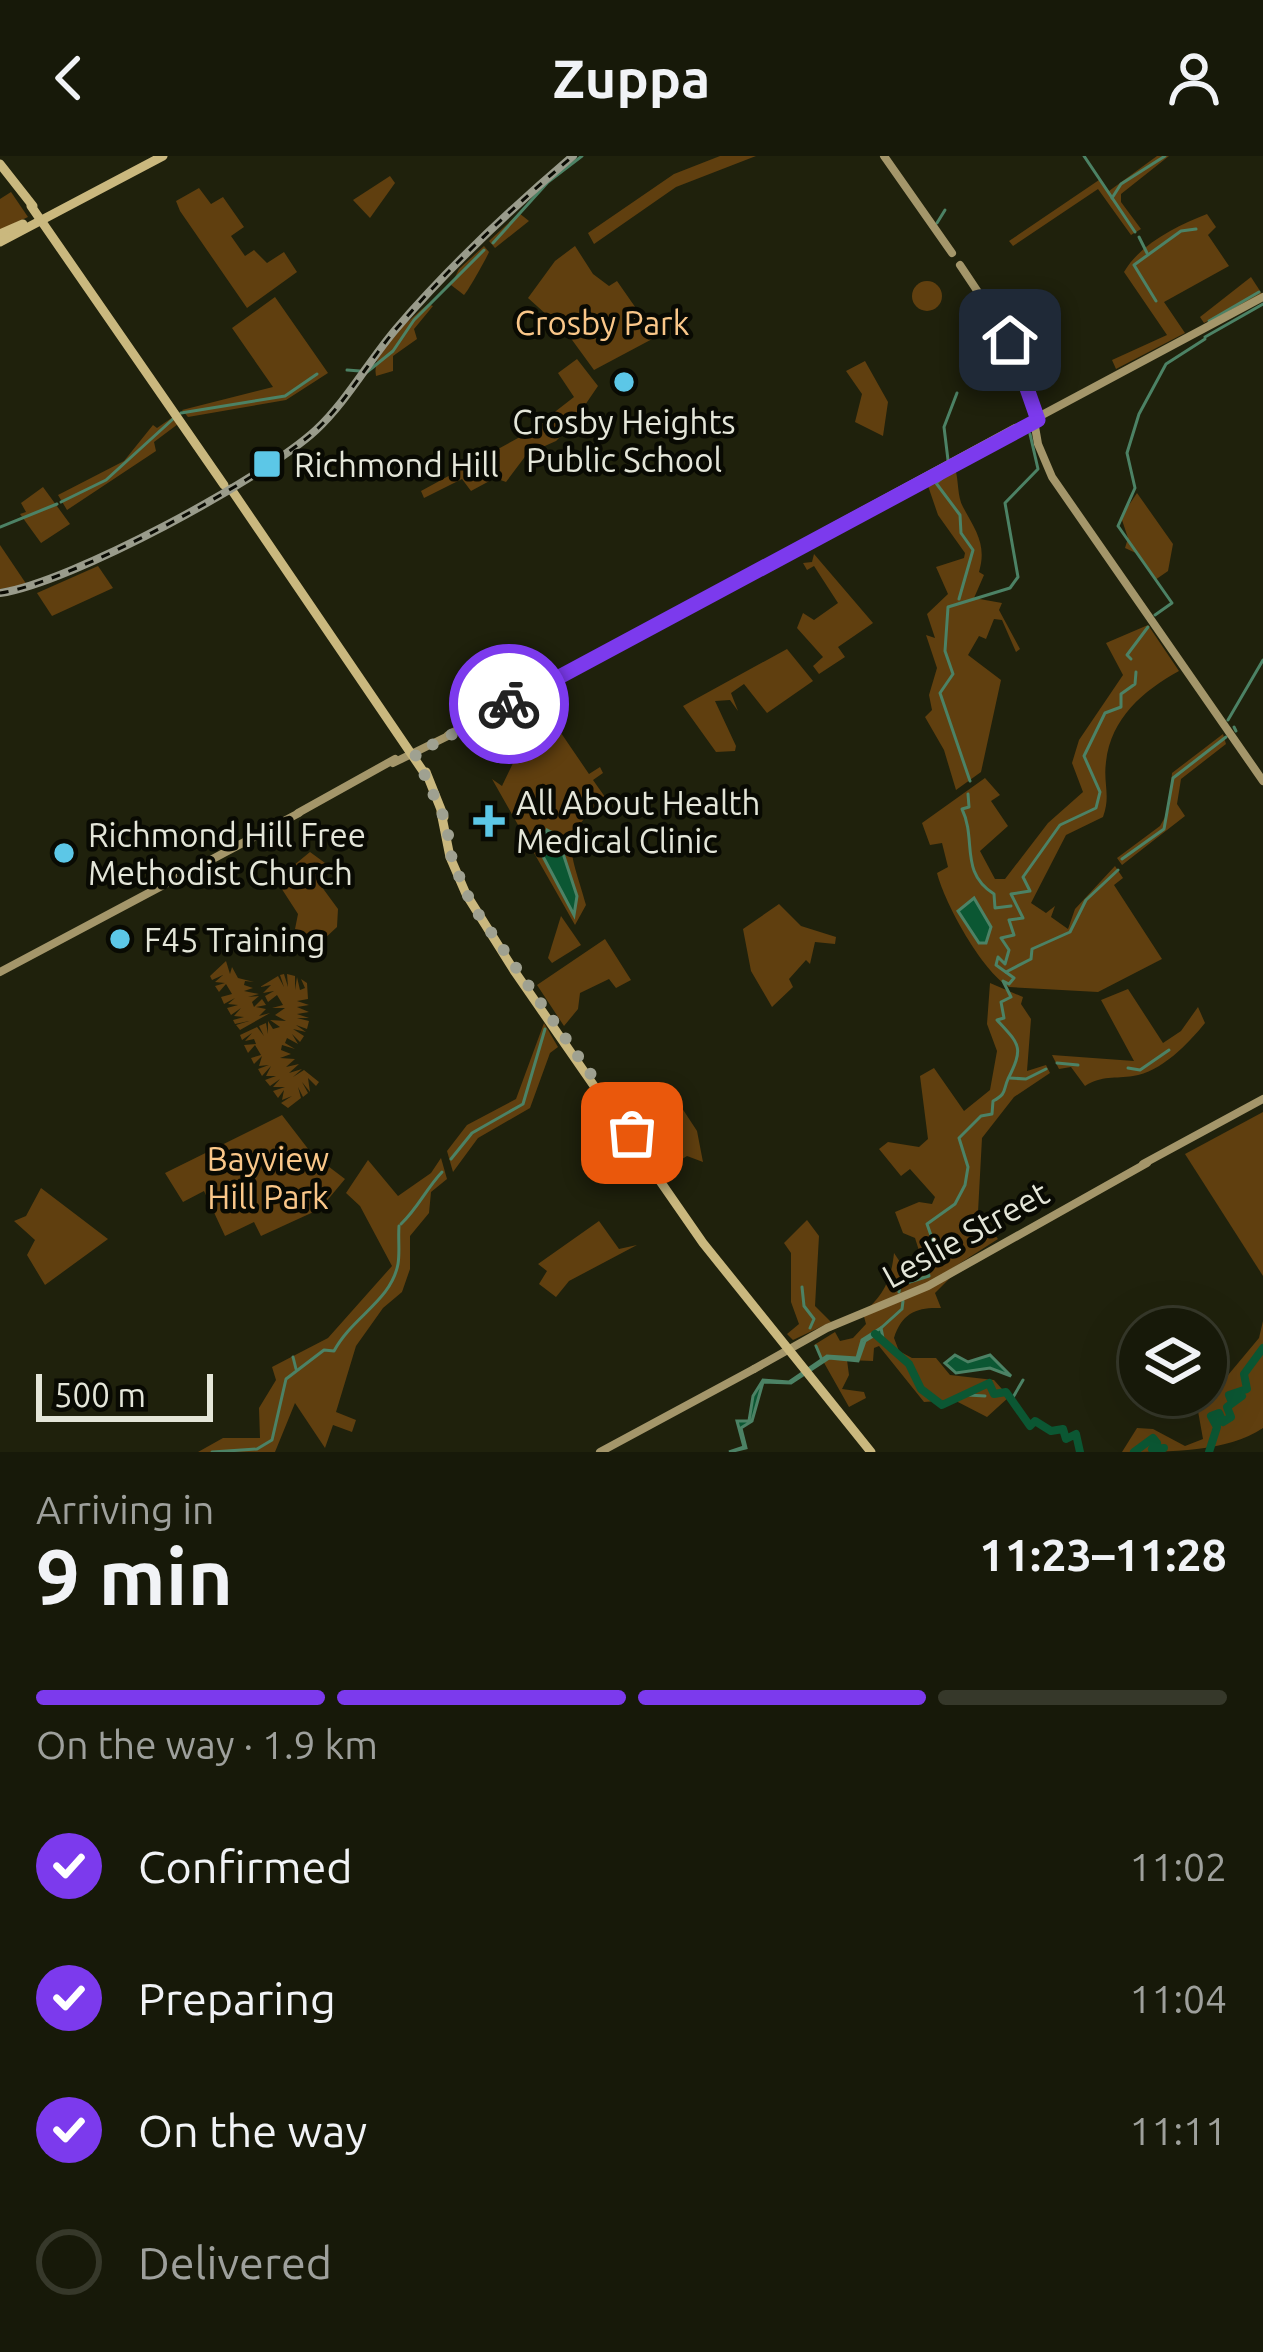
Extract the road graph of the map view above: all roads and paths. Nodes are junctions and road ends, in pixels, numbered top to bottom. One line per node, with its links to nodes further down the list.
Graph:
1 (163, 156): 4 (main road)
2 (884, 156): 7 (main road)
3 (0, 164): 4 (main road)
4 (40, 219): 5 (main road); 8 (main road)
5 (0, 238)
6 (1263, 299): 7 (main road)
7 (1035, 419): 8 (main road); 9 (main road)
8 (412, 753): 10 (main road); 12 (main road)
9 (1263, 781)
10 (0, 971)
11 (1263, 1101): 12 (main road, Leslie Street)
12 (790, 1348): 13 (main road, Leslie Street); 14 (main road)
13 (600, 1452)
14 (871, 1452)

